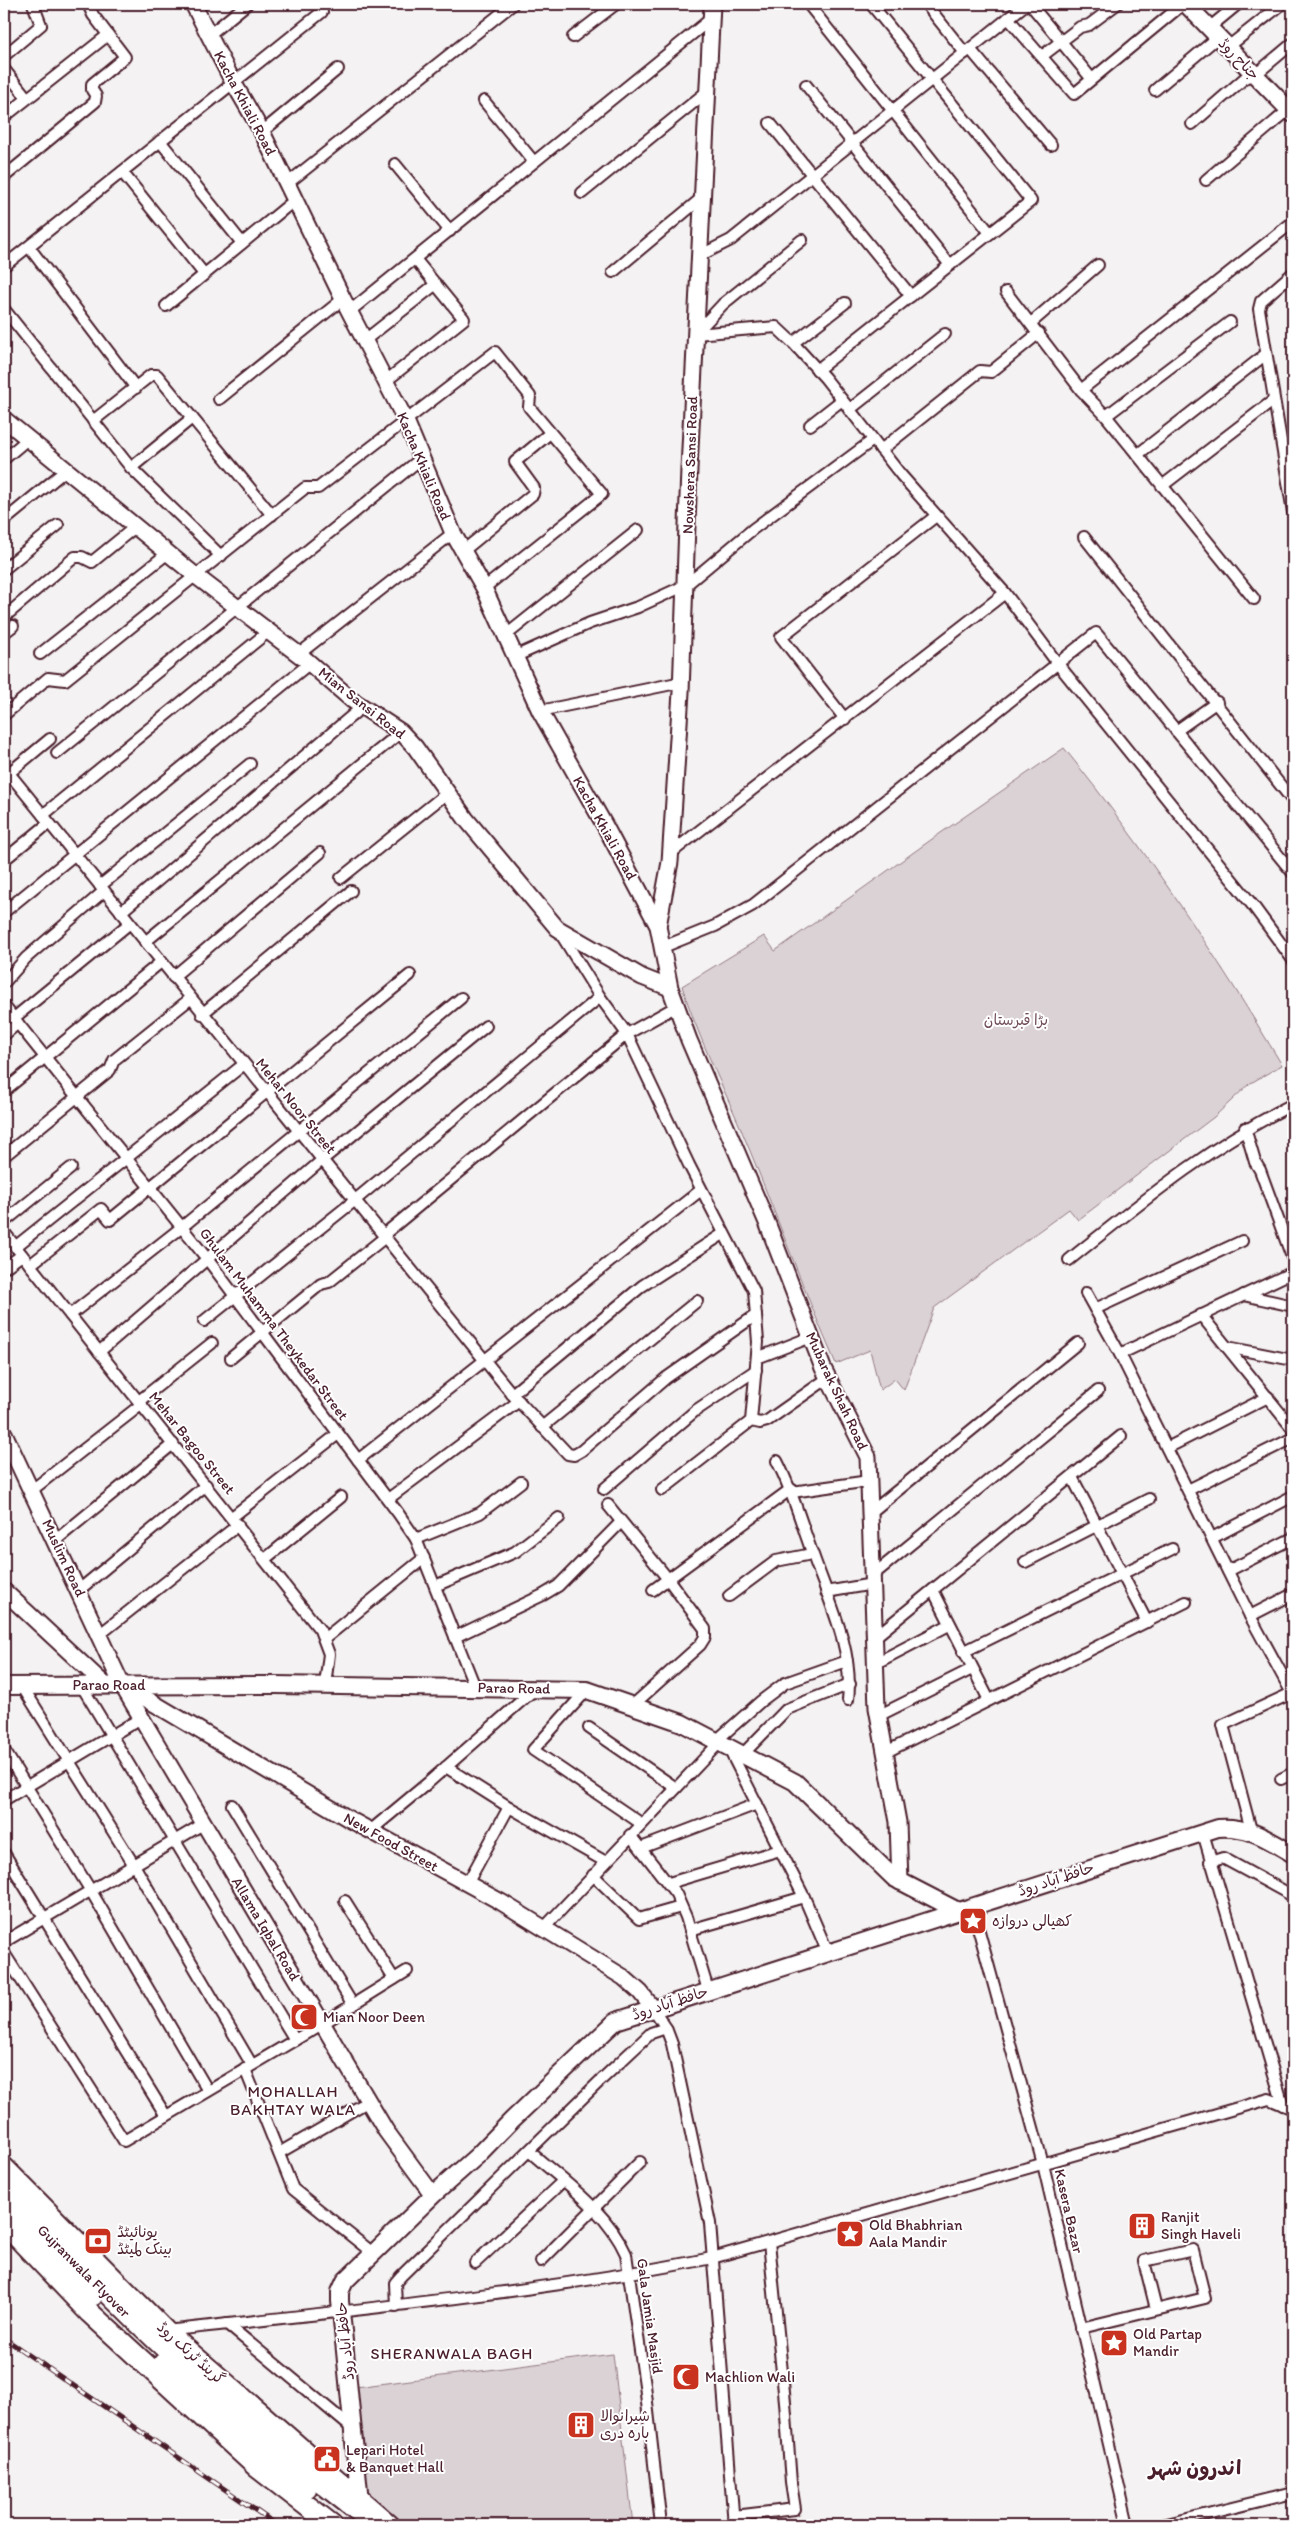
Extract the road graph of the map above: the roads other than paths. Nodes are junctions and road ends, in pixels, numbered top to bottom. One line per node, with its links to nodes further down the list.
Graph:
1 (33, 4): 26 (street)
2 (88, 4): 19 (street)
3 (193, 4): 20 (street, Kacha Khiali Road)
4 (247, 4): 20 (street)
5 (513, 4): 54 (street)
6 (616, 4): 21 (street)
7 (808, 4): 39 (street)
8 (871, 4): 32 (street)
9 (926, 4): 25 (street)
10 (1026, 4): 18 (street)
11 (1030, 4): 23 (street)
12 (1117, 4): 23 (street)
13 (1184, 4): 22 (main road, جناح روڈ); 31 (street)
14 (1238, 4): 22 (street)
15 (1282, 4): 22 (street)
16 (712, 11): 35 (street, Nowshera Sansi Road); 48 (street)
17 (322, 12): 33 (street)
18 (1008, 18): 25 (street); 27 (street)
19 (108, 34): 37 (street); 52 (street)
20 (209, 35): 33 (street, Kacha Khiali Road)
21 (573, 37)
22 (1218, 38): 30 (main road, جناح روڈ); 36 (street)
23 (1062, 42): 27 (street); 31 (street)
24 (1293, 42): 30 (street)
25 (967, 51): 32 (street); 47 (street)
26 (4, 56)
27 (1042, 56): 31 (street)
28 (4, 69): 37 (street)
29 (338, 69): 44 (street)
30 (1255, 74): 40 (main road, جناح روڈ); 43 (street)
31 (1091, 78)
32 (932, 79): 39 (street); 60 (street)
33 (233, 82): 44 (street, Kacha Khiali Road); 45 (street)
34 (806, 85): 46 (street)
35 (708, 90): 55 (street); 56 (street, Nowshera Sansi Road)
36 (1155, 90)
37 (27, 98): 41 (street)
38 (484, 101): 48 (street)
39 (893, 110): 46 (street); 60 (street)
40 (1292, 110): 53 (street)
41 (4, 117)
42 (770, 122): 51 (street)
43 (1192, 124)
44 (262, 132): 54 (street, Kacha Khiali Road)
45 (160, 141): 50 (street); 62 (street)
46 (852, 143): 51 (street); 66 (street)
47 (1051, 145)
48 (534, 162): 59 (street)
49 (395, 164): 59 (street)
50 (122, 172): 63 (street); 71 (street)
51 (812, 175): 64 (street); 74 (street)
52 (4, 176)
53 (1206, 180)
54 (288, 183): 57 (street, Kacha Khiali Road)
55 (582, 193)
56 (704, 196): 64 (street, Nowshera Sansi Road); 69 (street)
57 (296, 199): 62 (street); 76 (street, Kacha Khiali Road)
58 (1293, 222): 90 (street)
59 (450, 231): 65 (street)
60 (990, 233): 66 (street)
61 (802, 240): 81 (street)
62 (242, 242): 71 (street)
63 (29, 247): 68 (street); 89 (street)
64 (701, 255): 81 (street, Nowshera Sansi Road)
65 (415, 259): 72 (street); 76 (street)
66 (950, 265): 74 (street)
67 (1098, 265): 80 (street)
68 (4, 266)
69 (613, 272)
70 (1293, 273): 86 (street)
71 (204, 274): 77 (street)
72 (436, 284): 84 (street); 88 (street)
73 (1006, 292): 80 (street)
74 (911, 296): 87 (street)
75 (845, 303): 85 (street)
76 (347, 305): 84 (street, Kacha Khiali Road); 91 (street)
77 (166, 306)
78 (4, 310): 98 (street)
79 (1230, 322): 95 (street)
80 (1031, 324): 83 (street)
81 (696, 334): 85 (street); 125 (street, Nowshera Sansi Road)
82 (945, 334): 94 (street)
83 (1039, 334): 90 (street); 104 (street)
84 (365, 340): 88 (street, Kacha Khiali Road)
85 (793, 342): 87 (street)
86 (1266, 354): 93 (street); 105 (street)
87 (817, 370): 92 (street)
88 (386, 381): 99 (street, Kacha Khiali Road)
89 (136, 388): 96 (street); 98 (street)
90 (1081, 390): 95 (street)
91 (219, 399)
92 (842, 400): 94 (street); 100 (street)
93 (1274, 400): 110 (street); 111 (street)
94 (849, 410): 103 (street)
95 (1106, 416): 105 (street)
96 (192, 418): 108 (street); 112 (street)
97 (4, 419): 102 (street, Mian Sansi Road)
98 (93, 421): 108 (street)
99 (406, 421): 101 (street); 106 (street, Kacha Khiali Road); 112 (street)
100 (810, 425)
101 (550, 433): 120 (street); 126 (street)
102 (29, 438): 107 (street); 109 (street, Mian Sansi Road)
103 (873, 440): 104 (street); 125 (street)
104 (881, 450): 113 (street)
105 (1138, 455): 110 (street)
106 (423, 457): 118 (street, Kacha Khiali Road); 129 (street)
107 (4, 459)
108 (131, 468): 122 (street)
109 (66, 470): 114 (street); 116 (street, Mian Sansi Road)
110 (1162, 486): 128 (street)
111 (1293, 512)
112 (272, 515): 122 (street)
113 (936, 516): 127 (street); 144 (street)
114 (4, 521)
115 (58, 525): 123 (street)
116 (135, 527): 121 (street, Mian Sansi Road); 130 (street)
117 (638, 530): 134 (street)
118 (453, 533): 120 (street, Kacha Khiali Road); 137 (street)
119 (1084, 536): 140 (street)
120 (463, 551): 126 (street, Kacha Khiali Road)
121 (168, 554): 124 (street, Mian Sansi Road); 135 (street)
122 (221, 556): 124 (street)
123 (4, 569)
124 (196, 576): 129 (street, Mian Sansi Road); 143 (street)
125 (686, 585): 136 (street); 139 (street, Nowshera Sansi Road)
126 (484, 588): 134 (street, Kacha Khiali Road)
127 (1005, 593): 138 (street); 144 (street)
128 (1254, 599)
129 (237, 607): 132 (street, Mian Sansi Road); 148 (street)
130 (9, 613)
131 (13, 626): 133 (street)
132 (269, 631): 137 (street, Mian Sansi Road); 153 (street)
133 (4, 634)
134 (505, 636): 136 (street, Kacha Khiali Road)
135 (40, 654)
136 (514, 657): 142 (street, Kacha Khiali Road)
137 (305, 658): 141 (street, Mian Sansi Road); 156 (street)
138 (1058, 664): 145 (street); 168 (street); 169 (street)
139 (682, 682): 142 (street); 155 (street, Nowshera Sansi Road)
140 (1217, 702): 145 (street); 152 (street)
141 (362, 707): 146 (street, Mian Sansi Road); 163 (street)
142 (540, 711): 165 (street, Kacha Khiali Road)
143 (4, 715)
144 (846, 719): 155 (street)
145 (1176, 731): 158 (street)
146 (401, 732): 151 (street, Mian Sansi Road); 167 (street)
147 (50, 739): 150 (street)
148 (57, 753)
149 (250, 764): 160 (street)
150 (6, 770): 153 (street, Mehar Noor Street)
151 (448, 793): 159 (street); 166 (street, Mian Sansi Road)
152 (1293, 801)
153 (46, 819): 156 (street, Mehar Noor Street); 157 (street)
154 (320, 853): 172 (street)
155 (671, 853): 165 (street, Nowshera Sansi Road)
156 (75, 854): 160 (street, Mehar Noor Street); 162 (street)
157 (4, 860)
158 (1293, 873)
159 (340, 878)
160 (102, 889): 163 (street, Mehar Noor Street); 173 (street)
161 (351, 891): 180 (street)
162 (4, 912)
163 (121, 912): 164 (street, Mehar Noor Street)
164 (130, 923): 167 (street, Mehar Noor Street); 181 (street)
165 (658, 926): 168 (street, Mubarak Shah Road)
166 (557, 928): 174 (street, Mian Sansi Road); 175 (street)
167 (145, 942): 170 (street, Mehar Noor Street)
168 (663, 947): 174 (street, Mubarak Shah Road)
169 (1293, 960)
170 (160, 962): 172 (street, Mehar Noor Street); 185 (street)
171 (410, 975): 188 (street)
172 (173, 977): 177 (street, Mehar Noor Street)
173 (4, 983)
174 (670, 988): 179 (street, Mubarak Shah Road)
175 (600, 997): 183 (street); 199 (street)
176 (461, 998): 192 (street)
177 (190, 999): 180 (street, Mehar Noor Street); 189 (street)
178 (4, 1006): 181 (street, Ghulam Muhamma Theykedar Street)
179 (677, 1006): 183 (street); 224 (street, Mubarak Shah Road)
180 (202, 1014): 186 (street, Mehar Noor Street)
181 (16, 1021): 184 (street); 185 (street, Ghulam Muhamma Theykedar Street)
182 (486, 1026): 195 (street)
183 (627, 1034): 198 (street); 204 (street)
184 (4, 1035)
185 (45, 1057): 187 (street); 189 (street, Ghulam Muhamma Theykedar Street)
186 (244, 1065): 188 (street, Mehar Noor Street); 194 (street)
187 (4, 1091)
188 (267, 1094): 192 (street, Mehar Noor Street); 197 (street)
189 (77, 1097): 193 (street); 194 (street, Ghulam Muhamma Theykedar Street)
190 (1293, 1104): 191 (street)
191 (1246, 1128): 208 (street); 209 (street)
192 (298, 1132): 195 (street, Mehar Noor Street); 201 (street)
193 (4, 1156)
194 (126, 1158): 197 (street, Ghulam Muhamma Theykedar Street); 206 (street)
195 (321, 1161): 199 (street, Mehar Noor Street); 207 (street)
196 (71, 1168): 200 (street)
197 (150, 1187): 201 (street, Ghulam Muhamma Theykedar Street); 210 (street)
198 (701, 1190): 203 (street); 232 (street)
199 (354, 1201): 204 (street, Mehar Noor Street); 215 (street)
200 (4, 1222)
201 (182, 1227): 207 (street, Ghulam Muhamma Theykedar Street); 221 (street)
202 (4, 1232): 206 (street, Mehar Bagoo Street)
203 (723, 1234): 219 (street); 237 (street)
204 (384, 1238): 223 (street); 232 (street, Mehar Noor Street)
205 (1242, 1241): 218 (street)
206 (18, 1251): 210 (street, Mehar Bagoo Street); 211 (street)
207 (208, 1260): 215 (street, Ghulam Muhamma Theykedar Street); 228 (street)
208 (1069, 1260)
209 (1293, 1260)
210 (30, 1265): 221 (street, Mehar Bagoo Street)
211 (4, 1268)
212 (1293, 1272): 214 (street)
213 (1086, 1293): 218 (street)
214 (1244, 1295): 217 (street); 220 (street)
215 (235, 1296): 222 (street); 223 (street, Ghulam Muhamma Theykedar Street)
216 (697, 1301): 241 (street)
217 (1293, 1306)
218 (1095, 1309): 229 (street)
219 (756, 1315): 231 (street); 241 (street, Mehar Noor Street)
220 (1201, 1315): 227 (street); 229 (street)
221 (70, 1316): 228 (street, Mehar Bagoo Street)
222 (204, 1321)
223 (262, 1333): 230 (street); 244 (street, Ghulam Muhamma Theykedar Street)
224 (812, 1337): 231 (street); 235 (street, Mubarak Shah Road)
225 (212, 1343): 239 (street)
226 (1078, 1343): 265 (street)
227 (1227, 1347): 233 (street); 238 (street)
228 (99, 1352): 239 (street, Mehar Bagoo Street)
229 (1120, 1354): 248 (street)
230 (231, 1358)
231 (757, 1358): 234 (street)
232 (485, 1360): 237 (street, Mehar Noor Street); 249 (street)
233 (1293, 1360)
234 (756, 1370): 240 (street); 255 (street)
235 (828, 1378): 240 (street); 252 (street, Mubarak Shah Road)
236 (1098, 1391): 282 (street)
237 (515, 1397): 241 (street, Mehar Noor Street); 262 (street)
238 (1268, 1397): 242 (street); 248 (street)
239 (140, 1403): 247 (street, Mehar Bagoo Street); 256 (street)
240 (751, 1420): 257 (street)
241 (542, 1427)
242 (1293, 1429)
243 (4, 1433): 256 (street, Muslim Road)
244 (338, 1434): 249 (street, Ghulam Muhamma Theykedar Street); 267 (street)
245 (1121, 1436): 251 (street)
246 (1293, 1438): 259 (street)
247 (173, 1444): 254 (street, Mehar Bagoo Street); 273 (street)
248 (1167, 1448): 259 (street)
249 (358, 1460): 262 (street, Ghulam Muhamma Theykedar Street)
250 (778, 1462): 258 (street)
251 (1072, 1476): 269 (street); 286 (street)
252 (869, 1481): 258 (street); 265 (street, Mubarak Shah Road)
253 (521, 1482): 272 (street)
254 (206, 1485): 267 (street, Mehar Bagoo Street); 284 (street)
255 (604, 1489)
256 (32, 1490): 273 (street, Muslim Road)
257 (662, 1490)
258 (792, 1490): 275 (street); 281 (street)
259 (1188, 1490): 270 (street)
260 (1293, 1496): 270 (street)
261 (341, 1497): 277 (street)
262 (388, 1499): 272 (street, Ghulam Muhamma Theykedar Street)
263 (1149, 1499): 269 (street)
264 (608, 1505): 268 (street)
265 (870, 1513): 282 (street, Mubarak Shah Road)
266 (559, 1518): 283 (street)
267 (235, 1521): 277 (street, Mehar Bagoo Street); 295 (street)
268 (621, 1522): 281 (street); 296 (street)
269 (1097, 1524): 278 (street); 280 (street)
270 (1212, 1538): 279 (street)
271 (1293, 1538): 279 (street)
272 (416, 1539): 276 (street, Ghulam Muhamma Theykedar Street)
273 (56, 1540): 284 (street, Muslim Road)
274 (1172, 1548): 280 (street)
275 (812, 1554): 288 (street); 290 (street)
276 (424, 1558): 283 (street, Ghulam Muhamma Theykedar Street); 298 (street)
277 (265, 1559): 298 (street, Mehar Bagoo Street)
278 (1026, 1562)
279 (1228, 1571): 292 (street)
280 (1122, 1574): 293 (street); 299 (street)
281 (668, 1579): 285 (street); 316 (street)
282 (873, 1579): 288 (street); 297 (street, Mubarak Shah Road)
283 (435, 1586): 296 (street, Ghulam Muhamma Theykedar Street)
284 (78, 1590): 295 (street, Muslim Road)
285 (653, 1590)
286 (933, 1590): 294 (street); 297 (street)
287 (4, 1591): 305 (street)
288 (826, 1592): 300 (street)
289 (1293, 1594): 292 (street)
290 (729, 1596)
291 (1186, 1602): 293 (street)
292 (1250, 1616): 313 (street)
293 (1147, 1622): 315 (street)
294 (949, 1625): 299 (street); 301 (street)
295 (99, 1635): 306 (street, Muslim Road)
296 (455, 1637): 310 (street, Ghulam Muhamma Theykedar Street)
297 (875, 1637): 301 (street, Mubarak Shah Road)
298 (324, 1639): 307 (street, Mehar Bagoo Street)
299 (963, 1652): 302 (street)
300 (848, 1661): 303 (street); 321 (street)
301 (876, 1663): 317 (street, Mubarak Shah Road)
302 (972, 1669): 315 (street); 317 (street)
303 (850, 1684): 314 (street); 321 (street)
304 (81, 1685): 305 (main road, Parao Road); 309 (main road, Parao Road); 320 (street)
305 (105, 1685): 306 (main road, Parao Road)
306 (122, 1685): 307 (main road, Parao Road); 318 (street, Allama Iqbal Road); 337 (street, New Food Street)
307 (325, 1685): 310 (main road, Parao Road)
308 (4, 1686): 309 (main road, Parao Road)
309 (22, 1686): 324 (street)
310 (475, 1687): 311 (main road, Parao Road)
311 (536, 1688): 312 (main road, Parao Road); 325 (street)
312 (587, 1690): 316 (main road, Parao Road); 335 (street)
313 (1293, 1694): 336 (street)
314 (848, 1700)
315 (989, 1700): 323 (street)
316 (632, 1706): 321 (main road, Parao Road)
317 (878, 1716): 323 (street, Mubarak Shah Road)
318 (141, 1718): 320 (street); 334 (street, Allama Iqbal Road)
319 (589, 1728): 329 (street)
320 (113, 1735): 324 (street); 340 (street)
321 (727, 1746): 329 (street); 331 (street); 349 (main road, Parao Road)
322 (4, 1750): 328 (street)
323 (884, 1752): 349 (street, Mubarak Shah Road)
324 (69, 1761): 328 (street); 347 (street)
325 (446, 1768): 333 (street); 337 (street)
326 (1293, 1773): 327 (street)
327 (1281, 1779)
328 (26, 1787): 330 (street); 352 (street)
329 (676, 1788): 335 (street)
330 (4, 1800)
331 (757, 1804): 341 (street); 342 (street)
332 (232, 1805): 367 (street)
333 (509, 1808): 345 (street); 351 (street)
334 (203, 1824): 340 (street); 369 (street, Allama Iqbal Road)
335 (642, 1824): 339 (street)
336 (1251, 1830): 338 (main road, حافظ آباد روڈ); 344 (main road, حافظ آباد روڈ)
337 (370, 1831): 351 (street, New Food Street)
338 (1203, 1833): 346 (street); 357 (main road, حافظ آباد روڈ)
339 (630, 1835): 341 (street); 345 (street)
340 (176, 1840): 347 (street); 371 (street)
341 (641, 1848): 350 (street)
342 (780, 1850): 350 (street); 354 (street)
343 (4, 1853): 358 (street)
344 (1293, 1854)
345 (606, 1862): 348 (street)
346 (1210, 1862): 353 (street); 375 (street)
347 (134, 1865): 352 (street); 372 (street)
348 (593, 1875): 356 (street); 359 (street)
349 (900, 1882): 357 (main road, Parao Road)
350 (669, 1883): 356 (street)
351 (467, 1884): 359 (street, New Food Street)
352 (91, 1891): 358 (street); 373 (street)
353 (1293, 1896)
354 (804, 1897): 360 (street); 363 (street)
355 (346, 1901): 365 (street)
356 (681, 1907): 360 (street)
357 (964, 1909): 363 (main road, حافظ آباد روڈ); 381 (street, Kasera Bazar)
358 (44, 1918): 361 (street); 377 (street)
359 (543, 1929): 368 (street, New Food Street)
360 (690, 1930): 366 (street)
361 (4, 1942)
362 (4, 1953): 377 (street)
363 (828, 1953): 366 (main road, حافظ آباد روڈ)
364 (407, 1971): 365 (street)
365 (394, 1979): 367 (street)
366 (708, 1990): 368 (main road, حافظ آباد روڈ)
367 (353, 2004): 369 (street)
368 (653, 2008): 370 (street); 385 (main road, حافظ آباد روڈ)
369 (322, 2024): 371 (street); 374 (street, Allama Iqbal Road)
370 (666, 2028): 378 (street); 391 (street)
371 (295, 2040): 372 (street)
372 (249, 2067): 373 (street); 379 (street)
373 (208, 2091): 377 (street)
374 (368, 2101): 379 (street); 385 (street, Allama Iqbal Road)
375 (1283, 2105): 376 (street); 381 (street)
376 (1293, 2109)
377 (166, 2116)
378 (529, 2150): 383 (street, Gala Jamia Masjid); 395 (street)
379 (279, 2153): 390 (street)
380 (640, 2162): 387 (street)
381 (1042, 2164): 389 (street); 399 (street, Kasera Bazar)
382 (4, 2168): 400 (highway, گرینڈ ٹرنک روڈ)
383 (563, 2181): 387 (street, Gala Jamia Masjid); 393 (street)
384 (4, 2188): 407 (main road, Gujranwala Flyover)
385 (433, 2195): 390 (main road, حافظ آباد روڈ)
386 (4, 2205): 406 (main road, Gujranwala Flyover)
387 (594, 2209): 392 (street); 394 (street, Gala Jamia Masjid)
388 (4, 2223): 405 (highway)
389 (769, 2242): 391 (street); 404 (street)
390 (374, 2254): 397 (main road, حافظ آباد روڈ)
391 (712, 2258): 394 (street); 404 (street)
392 (541, 2261)
393 (474, 2263)
394 (629, 2274): 395 (street); 409 (street, Gala Jamia Masjid)
395 (396, 2306): 397 (street)
396 (1156, 2309): 396 (street); 399 (street)
397 (341, 2313): 398 (street); 401 (main road, حافظ آباد روڈ)
398 (227, 2324): 400 (street); 401 (street)
399 (1081, 2328): 410 (street, Kasera Bazar)
400 (165, 2331): 403 (highway, گرینڈ ٹرنک روڈ)
401 (354, 2430): 403 (main road, حافظ آباد روڈ)
402 (1293, 2493): 411 (street)
403 (360, 2502): 408 (highway, گرینڈ ٹرنک روڈ)
404 (734, 2521)
405 (332, 2525)
406 (355, 2525)
407 (373, 2525)
408 (389, 2525)
409 (661, 2525)
410 (1128, 2525)
411 (1163, 2525)

